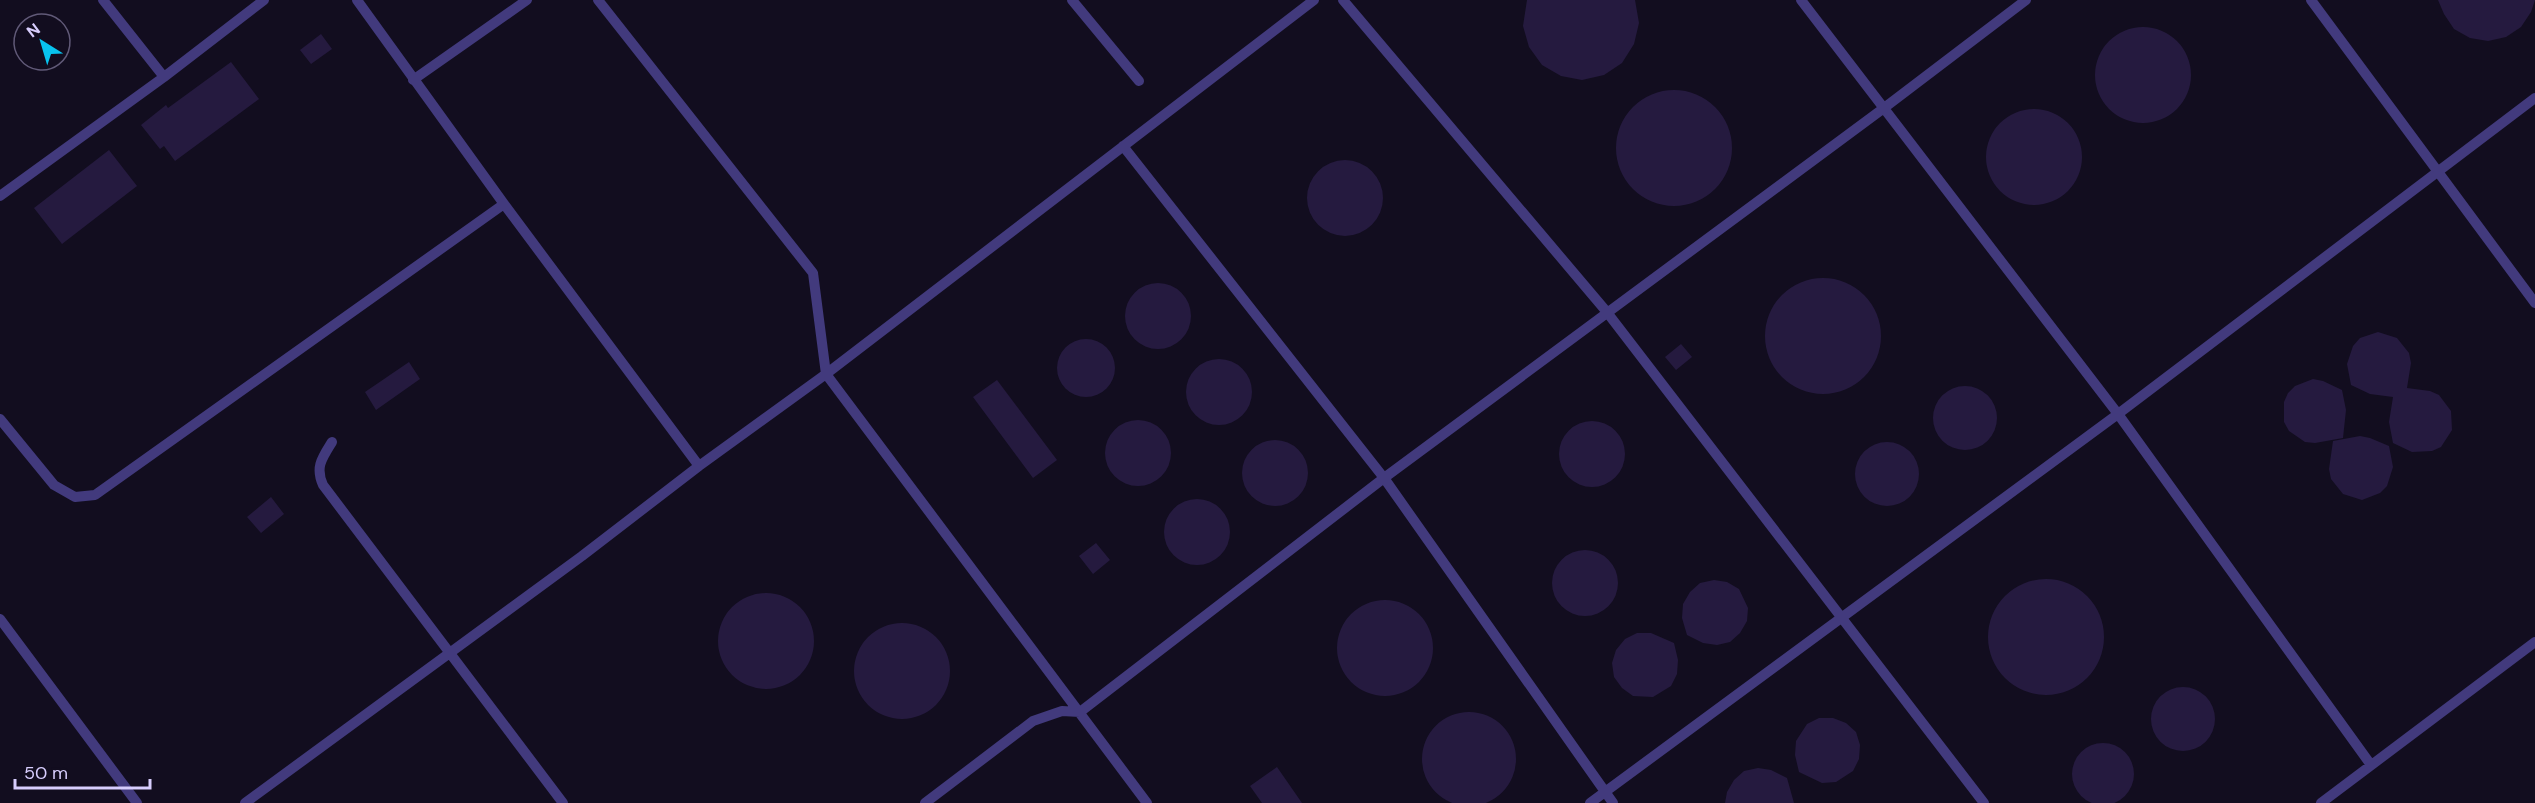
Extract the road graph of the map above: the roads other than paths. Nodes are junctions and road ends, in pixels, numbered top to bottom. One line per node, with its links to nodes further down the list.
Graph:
1 (103, 0): 12 (lane)
2 (264, 0): 12 (lane)
3 (357, 0): 13 (lane)
4 (527, 0): 13 (lane)
5 (598, 0): 23 (lane)
6 (1072, 0): 14 (lane)
7 (1314, 0): 17 (lane)
8 (1343, 0): 22 (lane)
9 (1801, 0): 16 (lane)
10 (2026, 0): 16 (lane)
11 (2311, 0): 18 (lane)
12 (164, 77): 19 (lane)
13 (413, 80): 20 (lane)
14 (1138, 81)
15 (2535, 98): 18 (lane)
16 (1884, 108): 22 (lane); 24 (lane)
17 (1123, 146): 23 (lane); 28 (lane)
18 (2437, 173): 21 (lane); 24 (lane)
19 (0, 196)
20 (504, 204): 25 (lane); 27 (lane)
21 (2535, 303)
22 (1606, 312): 28 (lane); 29 (lane)
23 (826, 374): 27 (lane); 33 (lane)
24 (2118, 414): 29 (lane); 34 (lane)
25 (0, 419)
26 (332, 442): 32 (lane)
27 (699, 466): 32 (lane)
28 (1384, 478): 33 (lane); 35 (lane)
29 (1842, 619): 35 (lane); 43 (lane)
30 (0, 620): 36 (lane)
31 (2535, 642): 34 (lane)
32 (449, 653): 37 (lane); 38 (lane)
33 (1080, 712): 39 (lane); 40 (lane)
34 (2370, 765): 44 (lane)
35 (1605, 792): 41 (lane); 42 (lane)
36 (136, 803)
37 (245, 803)
38 (562, 803)
39 (925, 803)
40 (1147, 803)
41 (1590, 803)
42 (1613, 803)
43 (1984, 803)
44 (2320, 803)

